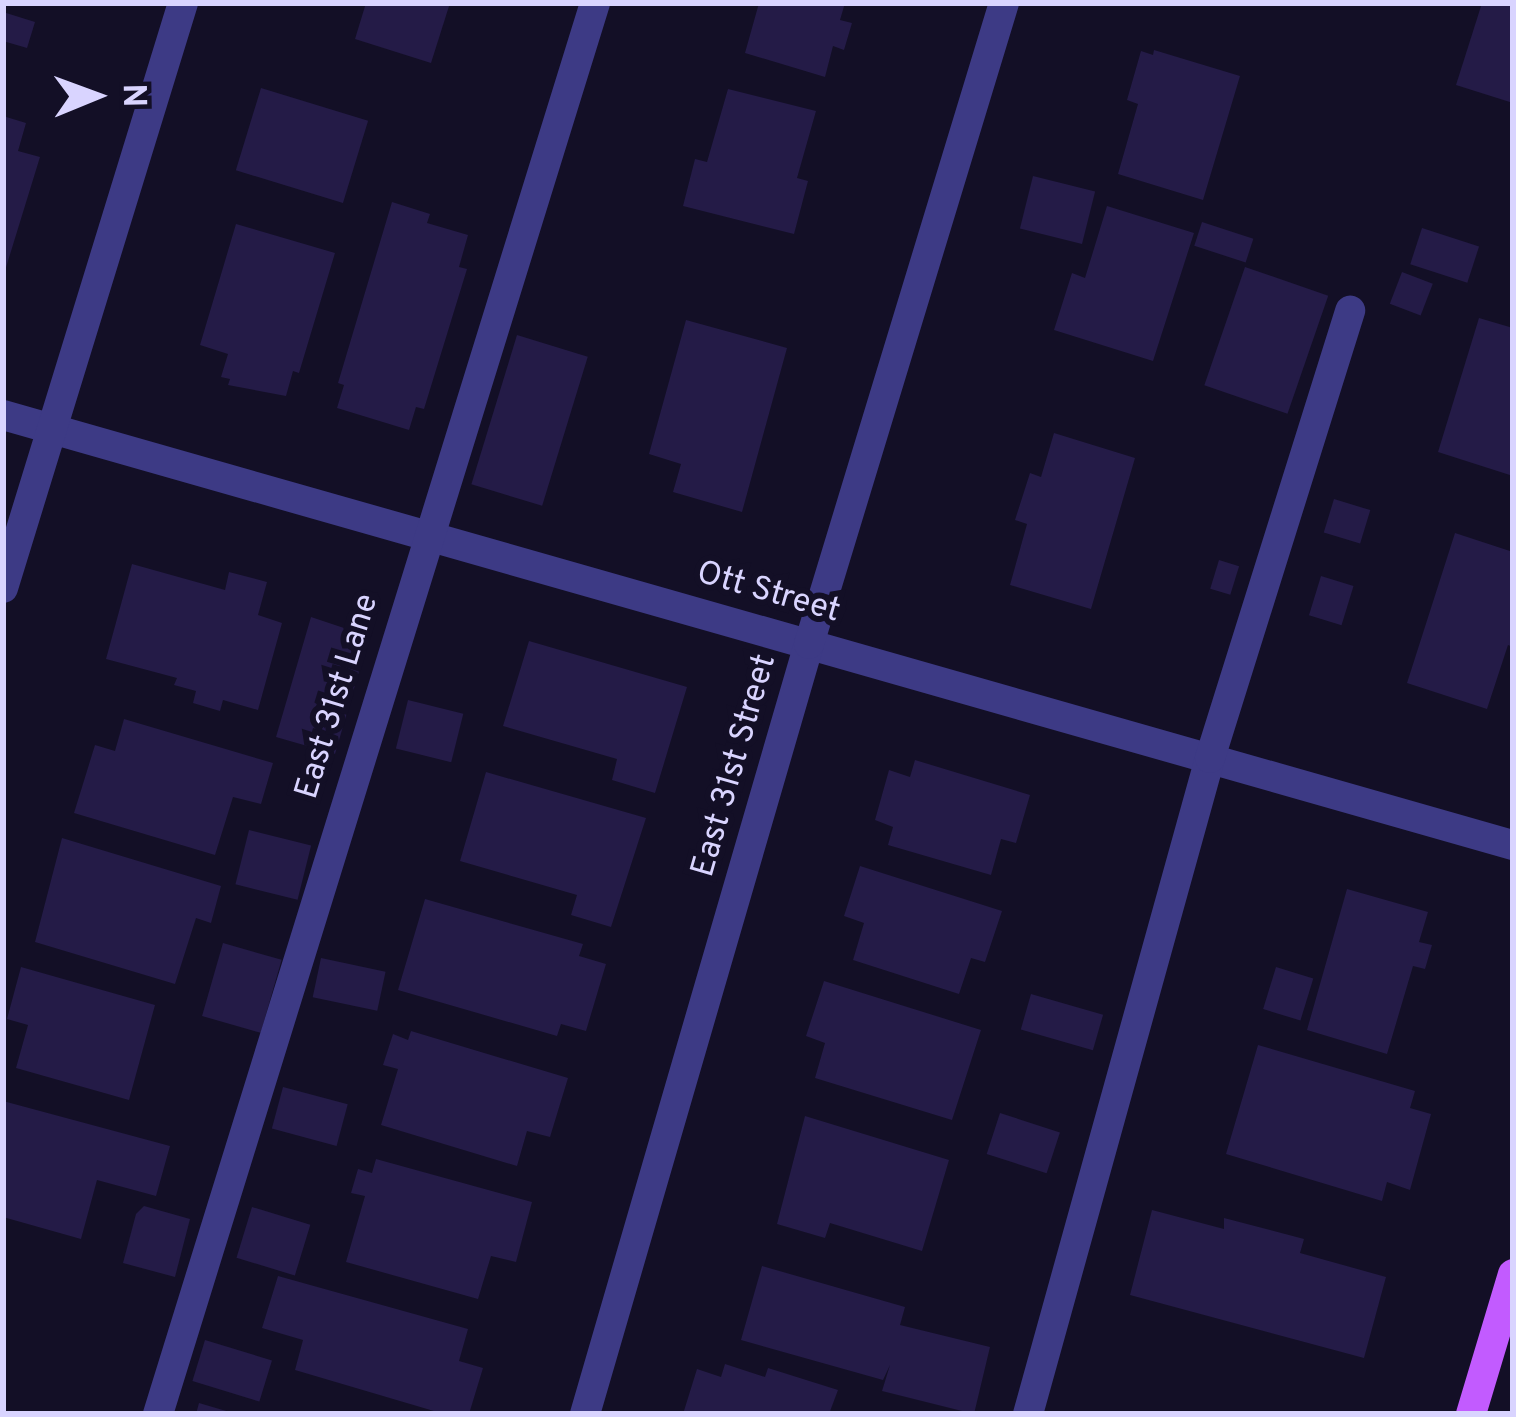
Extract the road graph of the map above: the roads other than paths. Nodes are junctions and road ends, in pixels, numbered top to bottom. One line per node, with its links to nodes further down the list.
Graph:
1 (183, 3): 6 (street)
2 (595, 3): 7 (street, East 31st Lane)
3 (1004, 3): 9 (street, East 31st Street)
4 (1350, 310): 10 (street)
5 (3, 415): 6 (street, Ott Street)
6 (49, 428): 7 (street, Ott Street); 8 (street)
7 (427, 532): 9 (street, Ott Street); 13 (street, East 31st Lane)
8 (3, 588)
9 (809, 644): 10 (street, Ott Street); 14 (street, East 31st Street)
10 (1210, 758): 11 (street, Ott Street); 15 (street)
11 (1513, 845)
12 (1513, 1274): 16 (main road)
13 (158, 1414)
14 (585, 1414)
15 (1028, 1414)
16 (1471, 1414)

